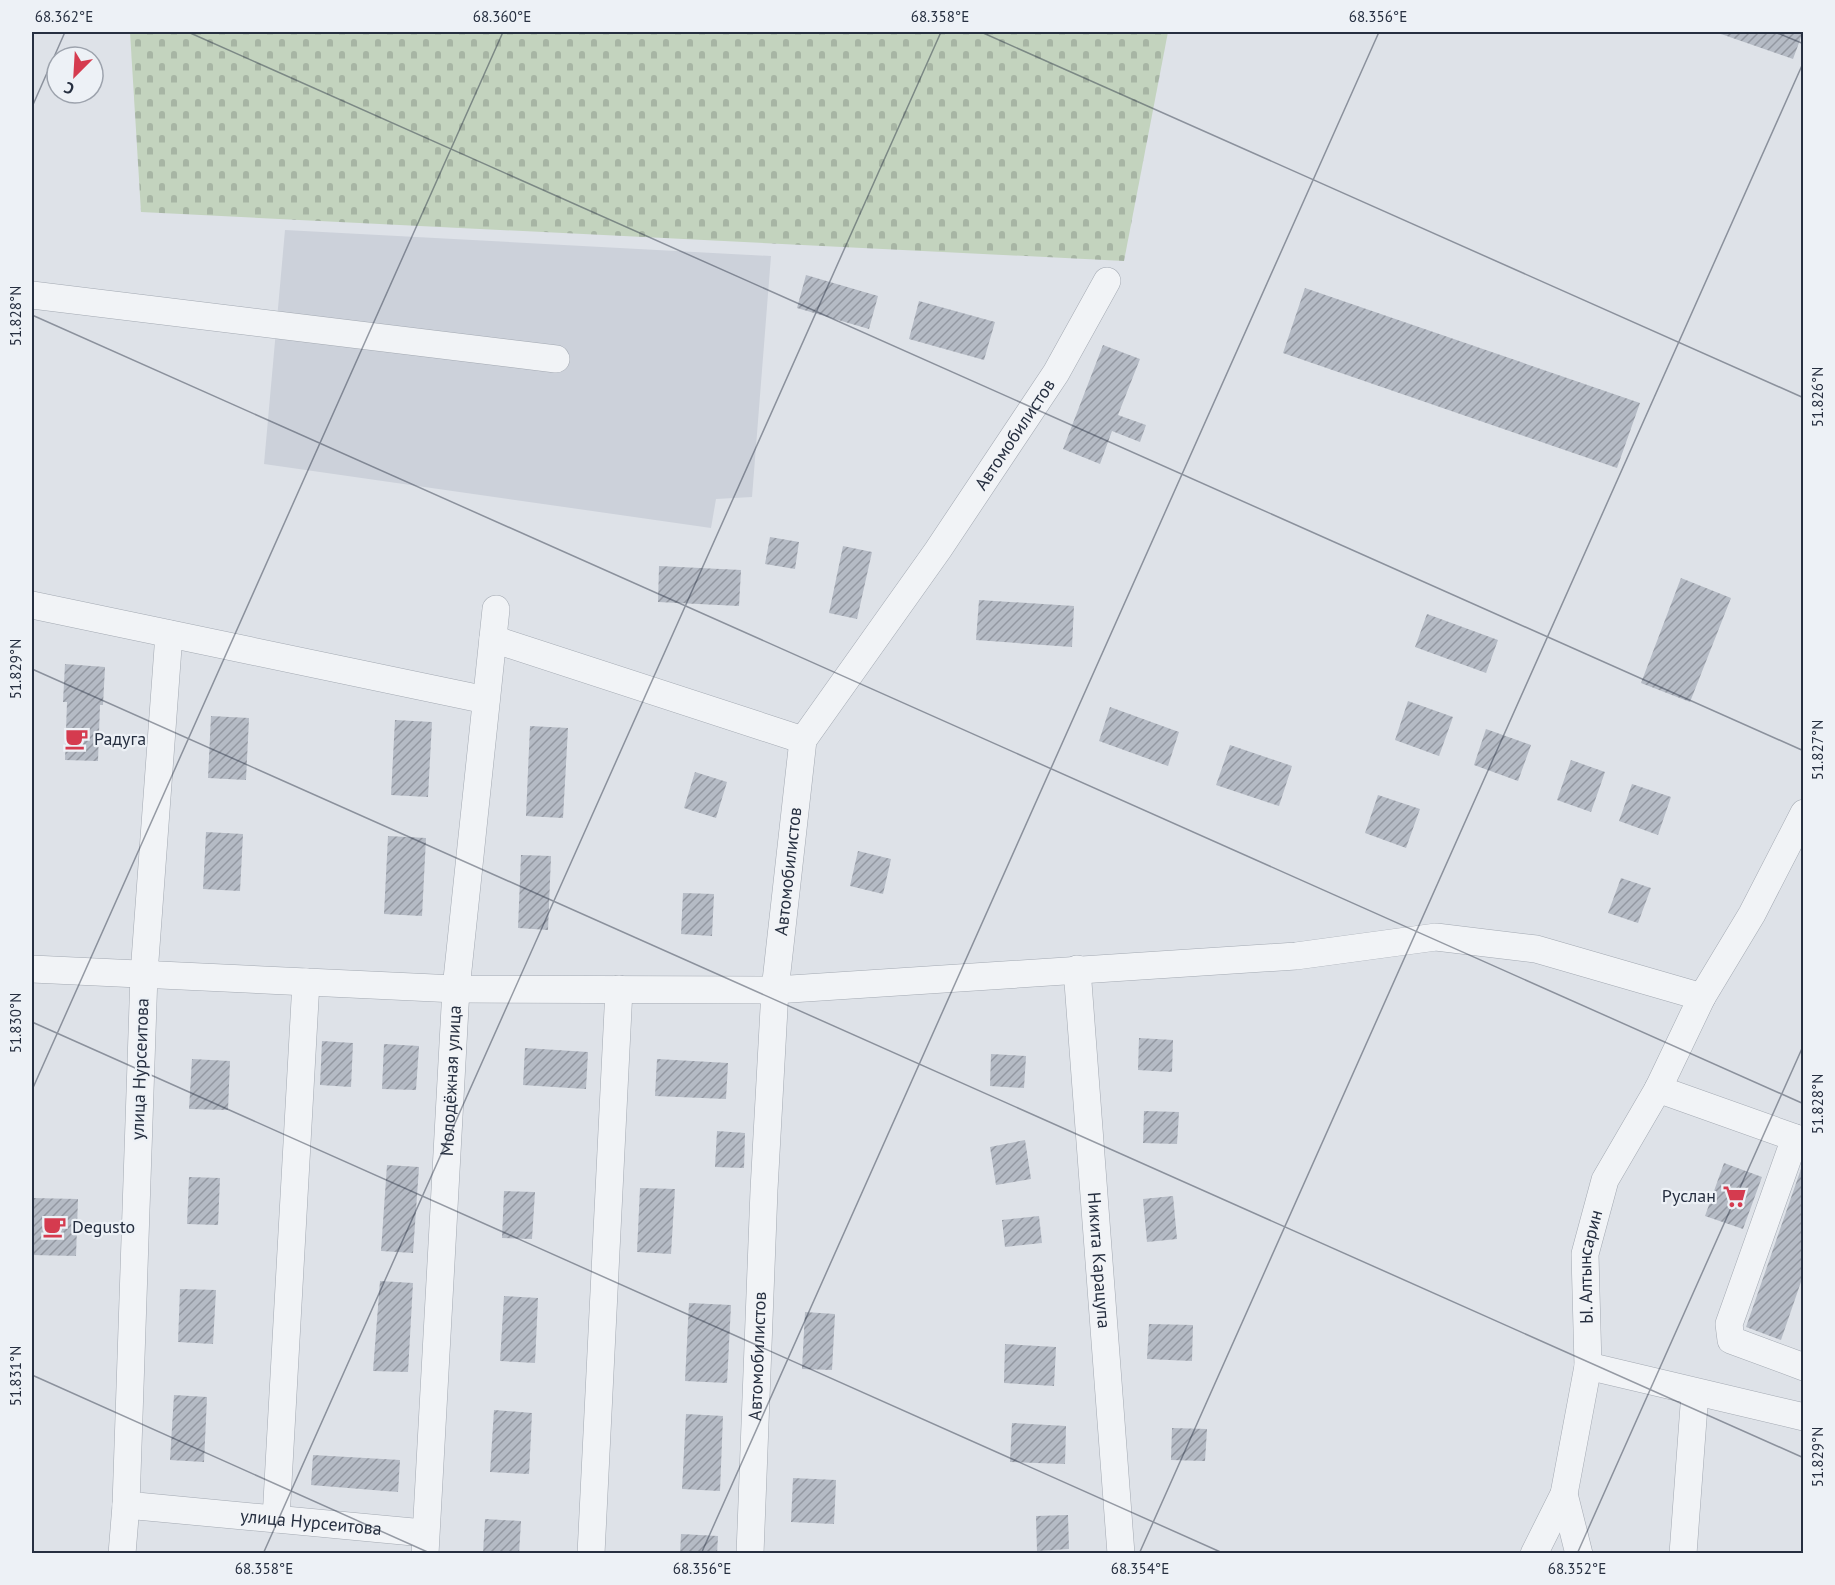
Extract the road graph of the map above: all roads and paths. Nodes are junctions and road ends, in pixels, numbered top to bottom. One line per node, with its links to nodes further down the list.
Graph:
1 (1107, 281): 9 (street, Автомобилистов)
2 (32, 295): 3 (street)
3 (556, 359)
4 (32, 605): 6 (street)
5 (496, 609): 7 (street, Молодёжная улица)
6 (169, 634): 8 (street); 14 (street, улица Нурсеитова)
7 (493, 639): 8 (street, Молодёжная улица); 9 (street)
8 (486, 700): 16 (street, Молодёжная улица)
9 (803, 740): 18 (street, Автомобилистов)
10 (1803, 813): 11 (street, Ы. Алтынсарин)
11 (1793, 857): 19 (street, Ы. Алтынсарин)
12 (32, 969): 14 (street)
13 (1077, 969): 18 (street); 19 (street); 33 (street, Никита Карацупа)
14 (144, 974): 15 (street); 27 (street, улица Нурсеитова)
15 (306, 982): 16 (street); 28 (street)
16 (456, 989): 17 (street); 29 (street, Молодёжная улица)
17 (619, 989): 18 (street); 31 (street)
18 (775, 990): 32 (street, Автомобилистов)
19 (1702, 997): 20 (street, Ы. Алтынсарин)
20 (1658, 1089): 21 (street); 22 (street, Ы. Алтынсарин)
21 (1799, 1139): 23 (street)
22 (1588, 1366): 24 (street); 26 (street, Ы. Алтынсарин)
23 (1803, 1367)
24 (1695, 1392): 25 (street); 36 (street)
25 (1803, 1417)
26 (1563, 1494): 34 (street, Ы. Алтынсарин); 35 (street)
27 (126, 1505): 28 (street, улица Нурсеитова); 30 (street, улица Нурсеитова)
28 (276, 1519): 29 (street, улица Нурсеитова)
29 (424, 1543)
30 (122, 1554)
31 (591, 1554)
32 (750, 1554)
33 (1121, 1554)
34 (1534, 1554)
35 (1579, 1554)
36 (1683, 1554)

